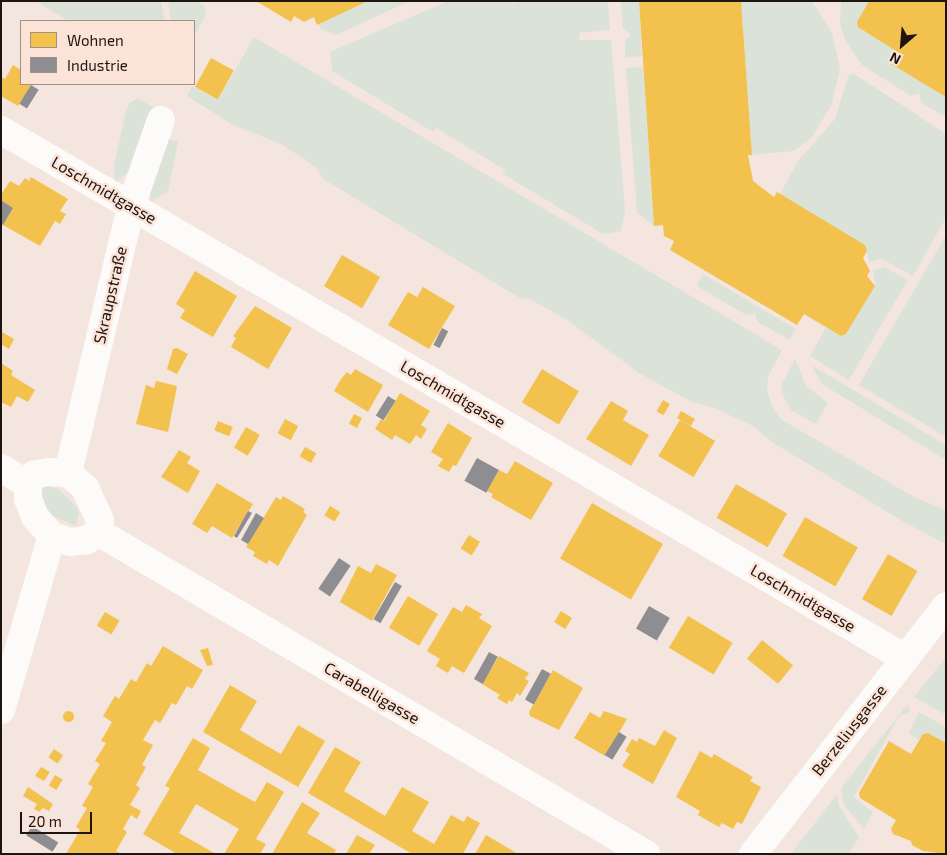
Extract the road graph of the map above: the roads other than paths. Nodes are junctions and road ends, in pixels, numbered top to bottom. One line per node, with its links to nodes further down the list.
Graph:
1 (161, 120): 3 (street, Skraupstraße)
2 (1, 130): 3 (street, Loschmidtgasse)
3 (131, 206): 5 (street, Skraupstraße); 10 (street, Loschmidtgasse)
4 (1, 468): 6 (street)
5 (68, 473): 6 (street); 7 (street)
6 (28, 484): 8 (street)
7 (98, 532): 8 (street); 12 (street, Carabelligasse)
8 (52, 536): 11 (street)
9 (946, 606): 10 (street, Berzeliusgasse)
10 (905, 658): 13 (street, Berzeliusgasse)
11 (1, 710)
12 (646, 854)
13 (753, 854)

